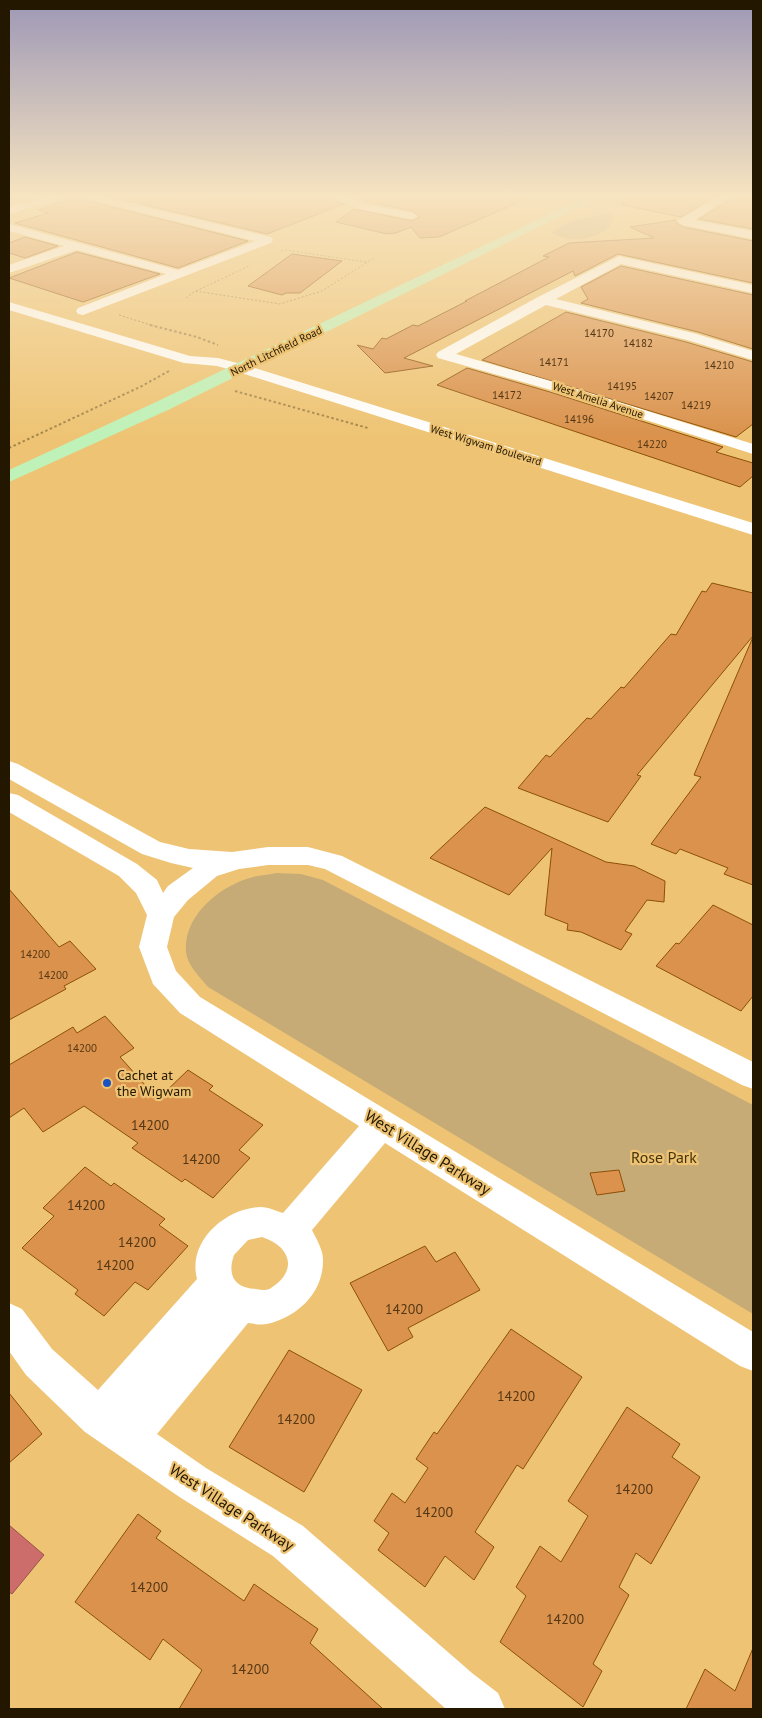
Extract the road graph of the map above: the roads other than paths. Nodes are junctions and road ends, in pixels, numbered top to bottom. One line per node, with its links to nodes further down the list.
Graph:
1 (173, 276): 12 (street)
2 (430, 276): 19 (main road, North Litchfield Road)
3 (588, 276): 7 (street)
4 (694, 276): 5 (street)
5 (753, 289)
6 (353, 298): 15 (main road, North Litchfield Road)
7 (542, 300): 18 (street); 21 (street, West Amelia Avenue)
8 (52, 302): 11 (street)
9 (9, 306): 11 (street, West Wigwam Boulevard)
10 (68, 306): 12 (street)
11 (27, 311): 14 (street); 17 (street, West Wigwam Boulevard)
12 (83, 311): 13 (street)
13 (113, 317)
14 (9, 319)
15 (277, 334)
16 (193, 346): 17 (street, West Wigwam Boulevard)
17 (227, 354): 19 (street, West Wigwam Boulevard); 20 (main road, North Litchfield Road)
18 (753, 356)
19 (240, 368): 22 (main road, North Litchfield Road); 23 (street, West Wigwam Boulevard)
20 (179, 372)
21 (753, 449)
22 (9, 477)
23 (753, 529)
24 (9, 769): 25 (street, West Village Parkway)
25 (61, 798): 27 (street); 28 (street, West Village Parkway)
26 (9, 801): 27 (street)
27 (35, 816): 29 (street)
28 (236, 860): 29 (street, West Village Parkway); 30 (street, West Village Parkway)
29 (161, 915): 31 (street, West Village Parkway)
30 (753, 1076)
31 (382, 1123): 32 (street); 35 (street, West Village Parkway)
32 (290, 1230): 33 (street); 33 (street)
33 (228, 1294): 36 (street)
34 (9, 1322): 36 (street, West Village Parkway)
35 (753, 1353)
36 (113, 1428): 37 (street, West Village Parkway)
37 (482, 1709)

